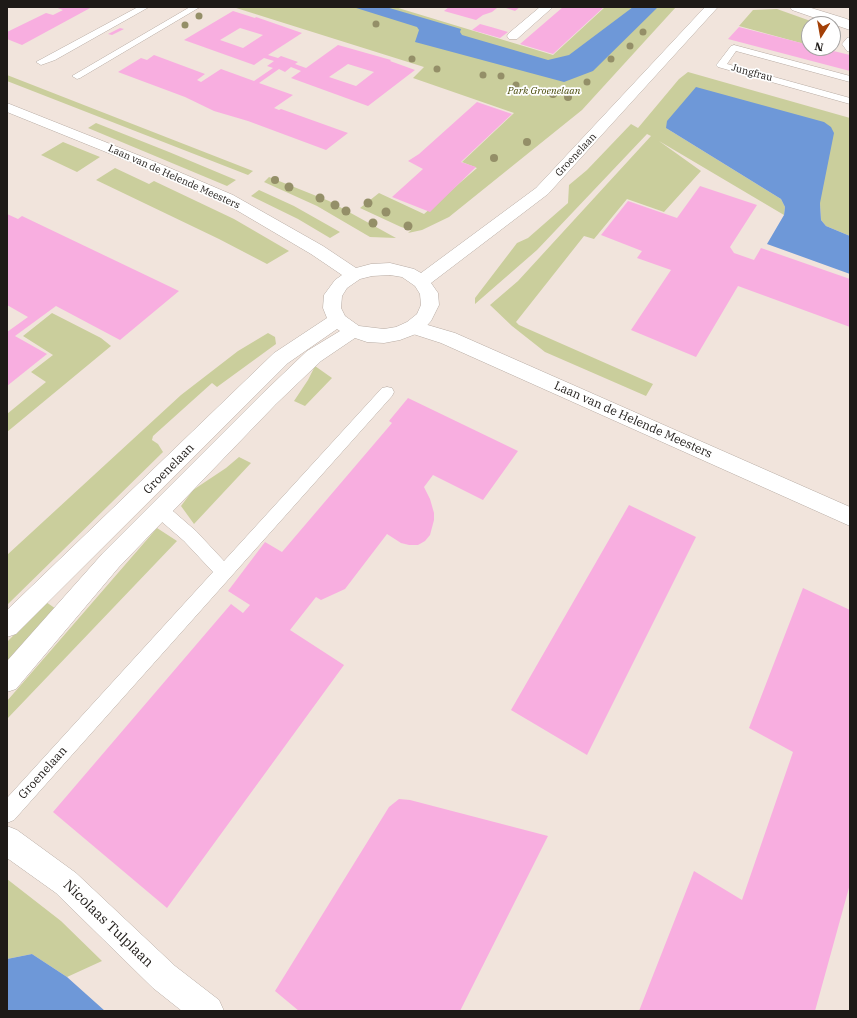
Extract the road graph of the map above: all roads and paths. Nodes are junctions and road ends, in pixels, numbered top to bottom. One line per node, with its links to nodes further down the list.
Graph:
1 (145, 7): 10 (lane)
2 (196, 7): 11 (lane)
3 (547, 7): 7 (street)
4 (712, 7): 16 (street, Groenelaan)
5 (796, 7): 6 (street)
6 (847, 20)
7 (513, 36)
8 (850, 40): 9 (lane)
9 (850, 49)
10 (41, 62)
11 (77, 76)
12 (850, 79): 13 (lane, Jungfrau)
13 (850, 101)
14 (7, 108): 15 (street, Laan van de Helende Meesters)
15 (354, 275): 16 (street); 17 (street)
16 (421, 282): 18 (street)
17 (345, 325): 18 (street); 20 (street, Groenelaan); 23 (street, Groenelaan)
18 (414, 327): 21 (street, Laan van de Helende Meesters)
19 (387, 392): 22 (lane, Groenelaan)
20 (160, 510): 22 (lane, Groenelaan); 24 (street, Groenelaan)
21 (850, 517)
22 (224, 572): 25 (lane, Groenelaan)
23 (7, 626)
24 (7, 680)
25 (7, 813)
26 (7, 840): 27 (street, Nicolaas Tulplaan)
27 (200, 1009)

